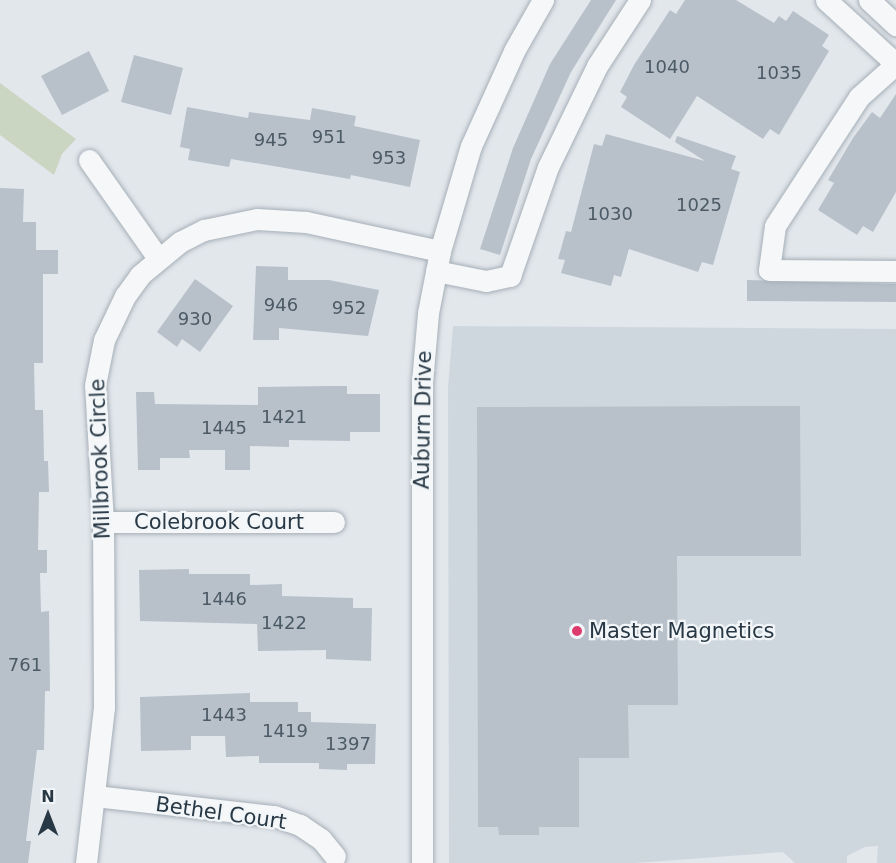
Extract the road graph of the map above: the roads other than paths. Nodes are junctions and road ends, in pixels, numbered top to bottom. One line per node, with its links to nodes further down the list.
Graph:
1 (543, 0): 9 (street, Auburn Drive)
2 (640, 0): 9 (street, Millbrook Circle)
3 (826, 0): 6 (street)
4 (869, 0): 5 (street)
5 (896, 25)
6 (896, 64): 10 (street)
7 (89, 160): 8 (street)
8 (158, 258): 9 (street, Millbrook Circle); 11 (street, Millbrook Circle)
9 (438, 261): 16 (street, Auburn Drive)
10 (896, 271)
11 (103, 522): 12 (street, Colebrook Court); 13 (street, Millbrook Circle)
12 (334, 522)
13 (95, 796): 14 (street, Bethel Court); 15 (street, Millbrook Circle)
14 (335, 856)
15 (86, 863)
16 (422, 863)

